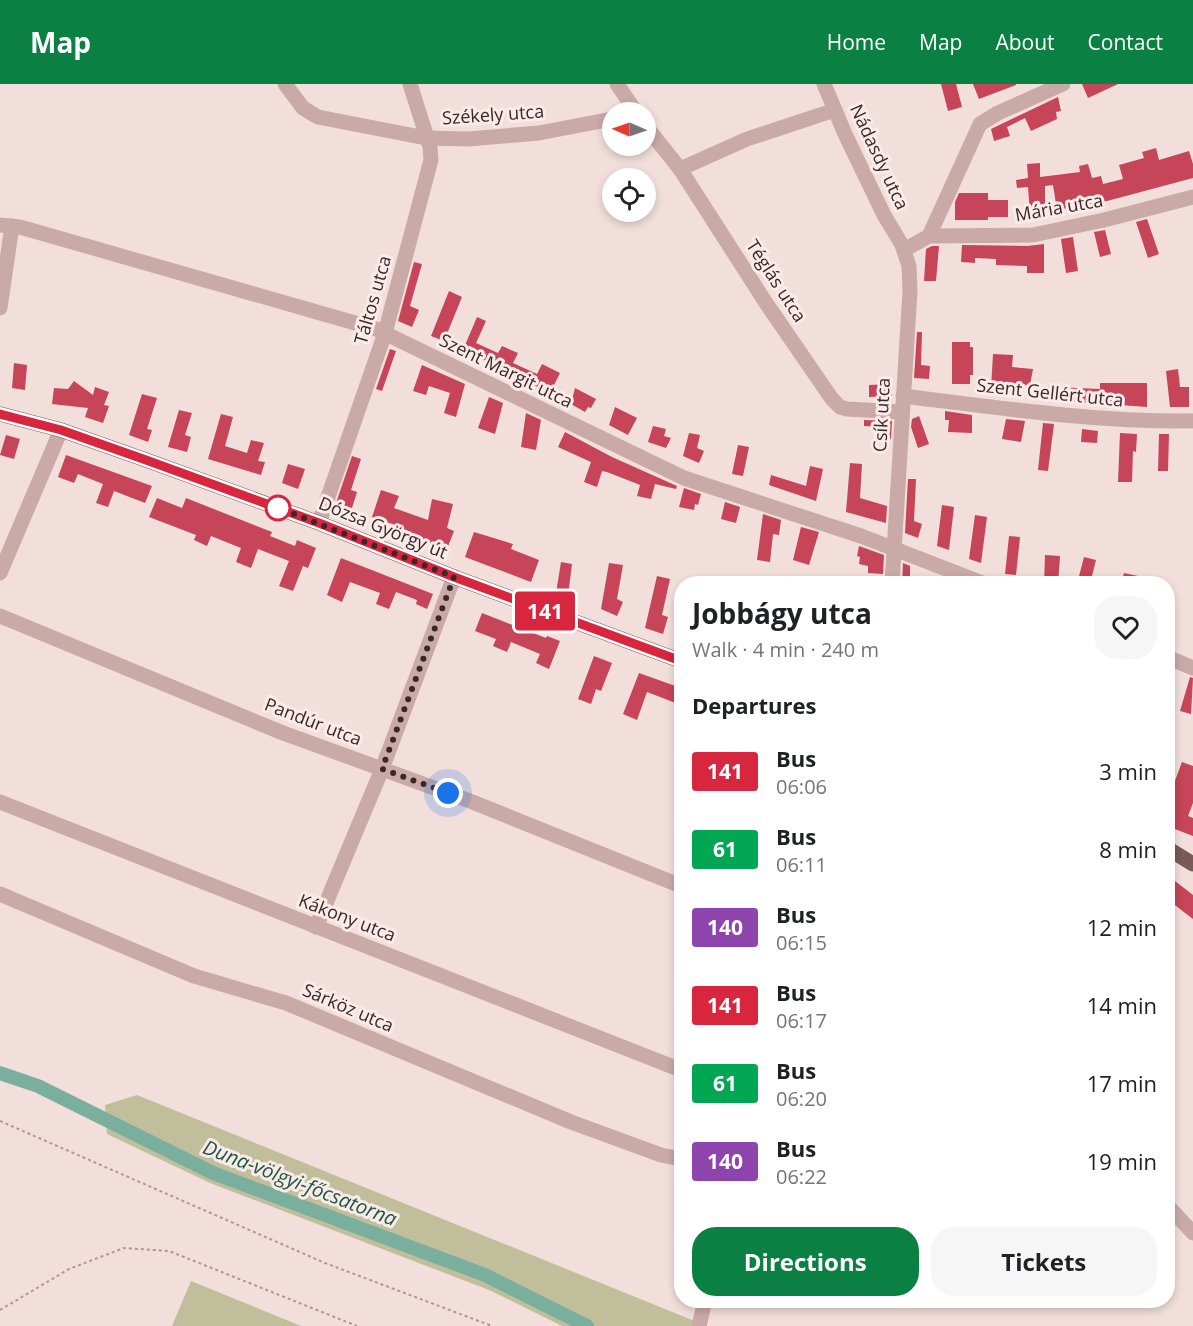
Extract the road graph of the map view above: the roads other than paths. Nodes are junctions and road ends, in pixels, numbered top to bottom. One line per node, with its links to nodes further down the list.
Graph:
1 (285, 84): 9 (street, Székely utca)
2 (410, 84): 9 (street, Táltos utca)
3 (617, 84): 6 (street)
4 (824, 84): 7 (street, Nádasdy utca)
5 (1063, 84): 14 (street)
6 (629, 102)
7 (835, 110): 11 (street); 15 (street, Nádasdy utca)
8 (602, 121): 9 (street, Székely utca)
9 (426, 138): 17 (street, Táltos utca)
10 (656, 139): 11 (street, Téglás utca)
11 (680, 169): 19 (street, Téglás utca)
12 (1193, 197): 14 (street, Mária utca)
13 (6, 226): 16 (street); 17 (street, Szent Margit utca)
14 (929, 236): 15 (street)
15 (903, 247): 18 (street, Csík utca)
16 (0, 308)
17 (385, 333): 23 (street, Táltos utca); 24 (street, Szent Margit utca)
18 (903, 396): 19 (street, Csík utca); 21 (street, Szent Gellért utca)
19 (902, 412): 24 (street, Csík utca)
20 (0, 414): 22 (main road, Dózsa György út)
21 (1193, 421)
22 (61, 430): 23 (main road, Dózsa György út); 25 (street)
23 (319, 523): 28 (main road, Dózsa György út)
24 (894, 549): 26 (street, Csík utca); 27 (street, Szent Margit utca)
25 (0, 573)
26 (892, 576)
27 (964, 576)
28 (454, 577): 30 (main road, Dózsa György út); 33 (street)
29 (0, 616): 33 (street, Pandúr utca)
30 (674, 658)
31 (1175, 660): 32 (street)
32 (1193, 668)
33 (382, 769): 37 (street, Pandúr utca); 39 (street)
34 (0, 802): 39 (street, Kákony utca)
35 (1175, 853): 36 (main road)
36 (1193, 864)
37 (674, 883)
38 (0, 894): 41 (street, Sárköz utca)
39 (316, 927): 40 (street, Kákony utca)
40 (674, 1067)
41 (674, 1158)
42 (1175, 1214): 43 (street)
43 (1193, 1233)
44 (703, 1308): 45 (street)
45 (699, 1326)

